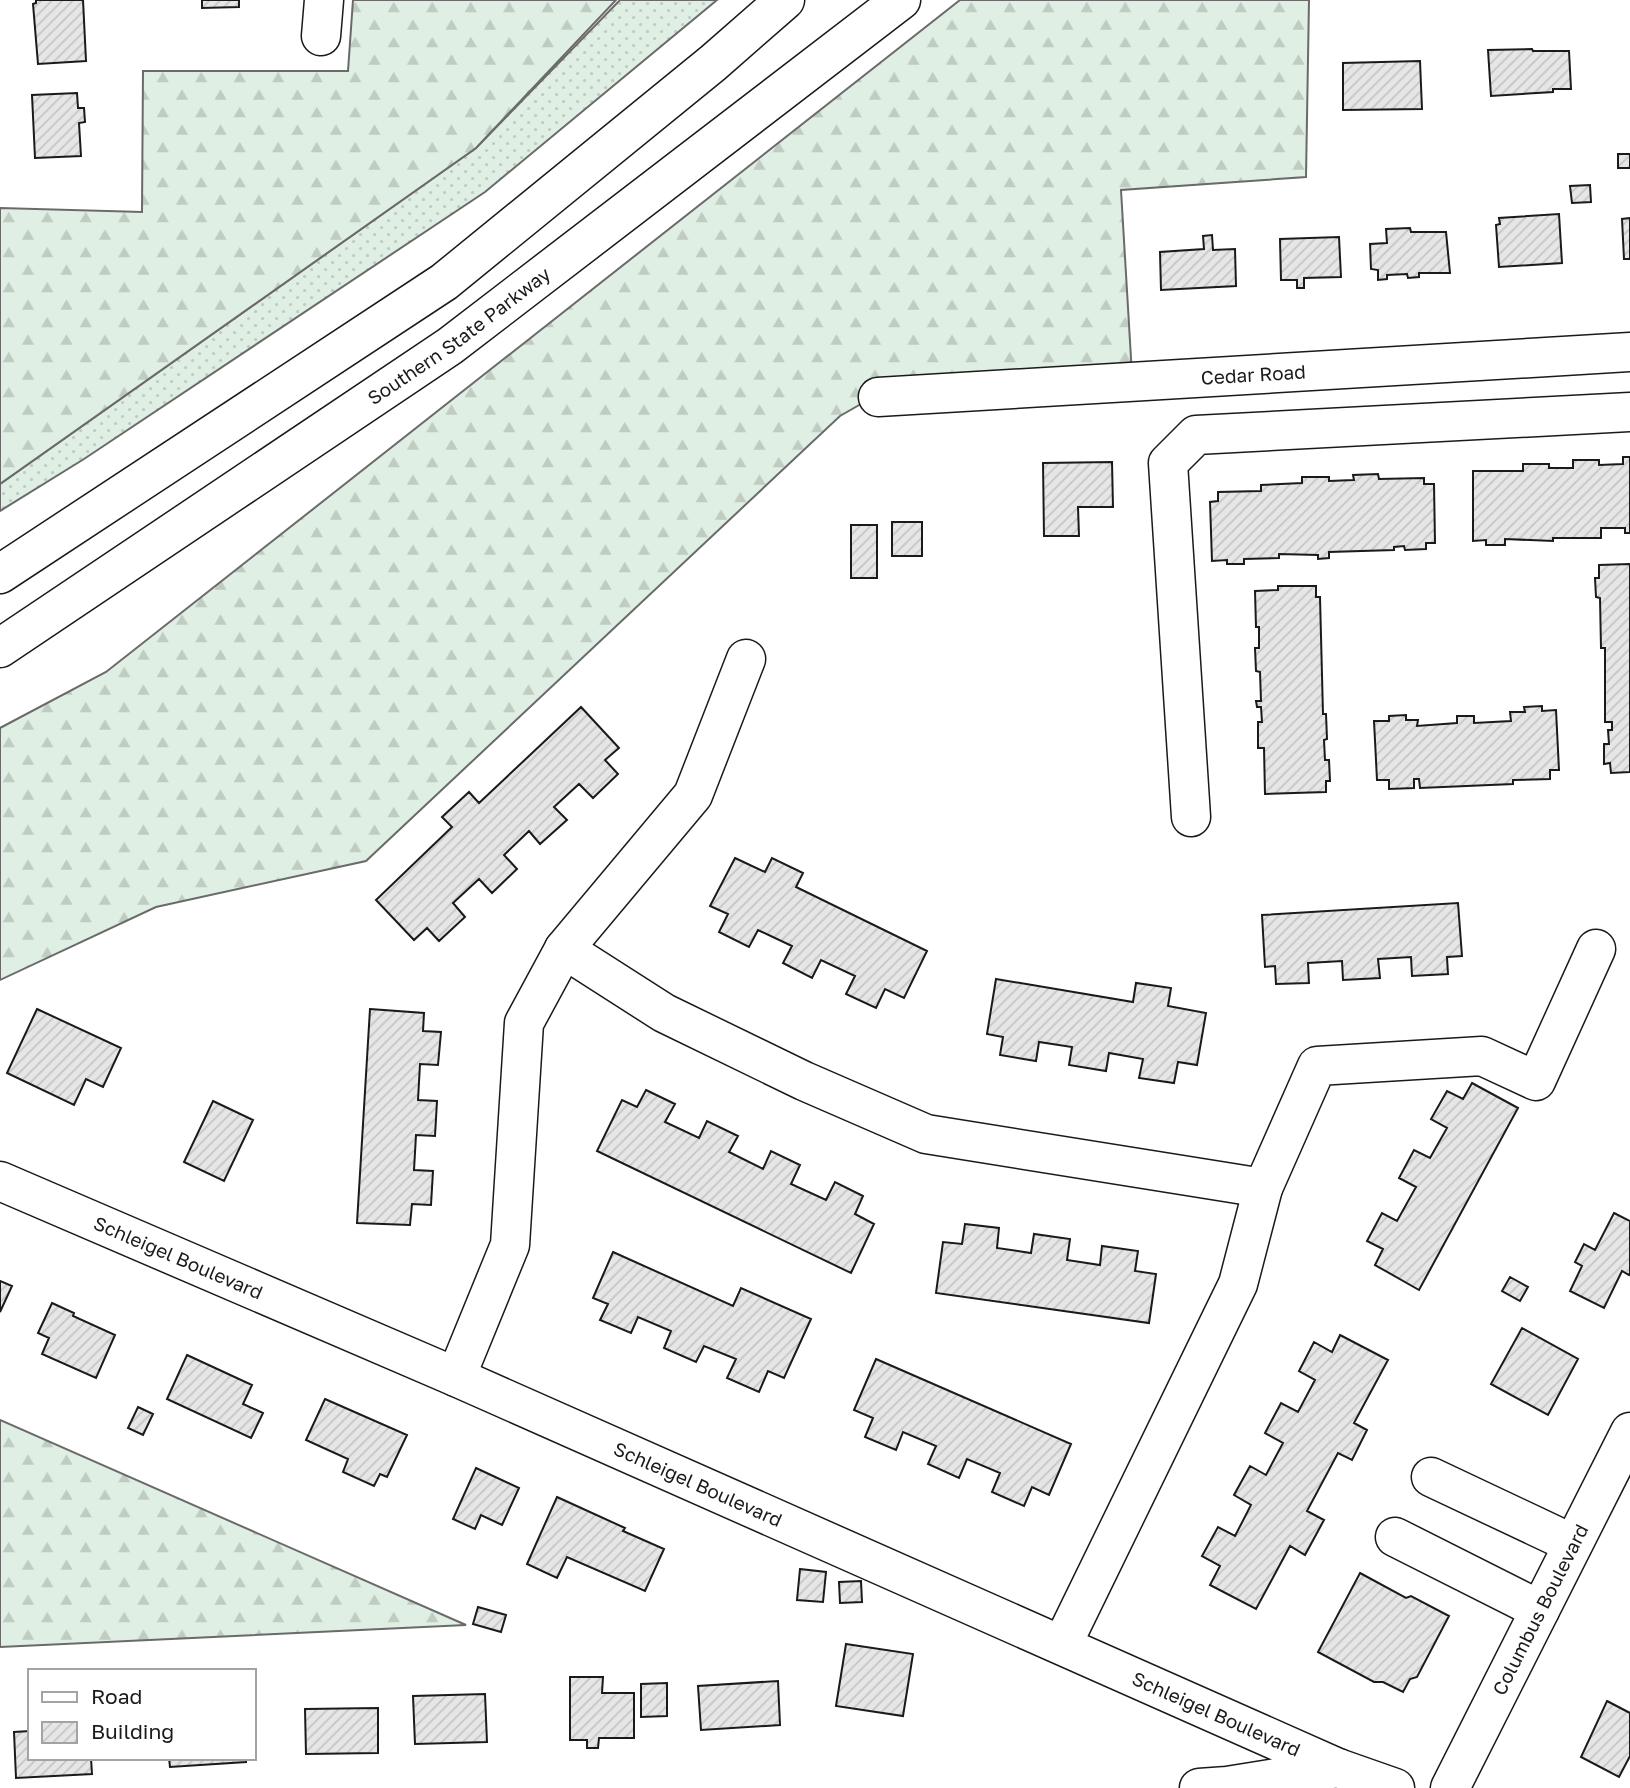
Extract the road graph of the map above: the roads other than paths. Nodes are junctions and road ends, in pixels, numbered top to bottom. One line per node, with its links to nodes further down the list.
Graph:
1 (785, 0): 8 (main road)
2 (901, 0): 9 (main road, Southern State Parkway)
3 (1630, 352): 4 (main road, Cedar Road)
4 (1435, 364): 5 (main road, Cedar Road); 7 (main road)
5 (878, 397)
6 (1630, 412): 7 (main road)
7 (1439, 421): 11 (main road)
8 (0, 574)
9 (0, 648)
10 (747, 659): 12 (main road)
11 (1191, 817)
12 (564, 948): 15 (main road); 16 (main road)
13 (1596, 948): 15 (main road)
14 (0, 1181): 16 (main road, Schleigel Boulevard)
15 (1263, 1188): 22 (main road)
16 (456, 1377): 22 (main road, Schleigel Boulevard)
17 (1630, 1434): 20 (main road, Columbus Boulevard)
18 (1431, 1477): 20 (main road)
19 (1395, 1537): 21 (main road)
20 (1573, 1544): 21 (main road, Columbus Boulevard)
21 (1540, 1610): 26 (main road, Columbus Boulevard)
22 (1062, 1645): 23 (main road, Schleigel Boulevard)
23 (1338, 1768): 24 (main road); 25 (main road, Schleigel Boulevard)
24 (1199, 1788)
25 (1395, 1788)
26 (1450, 1788)

